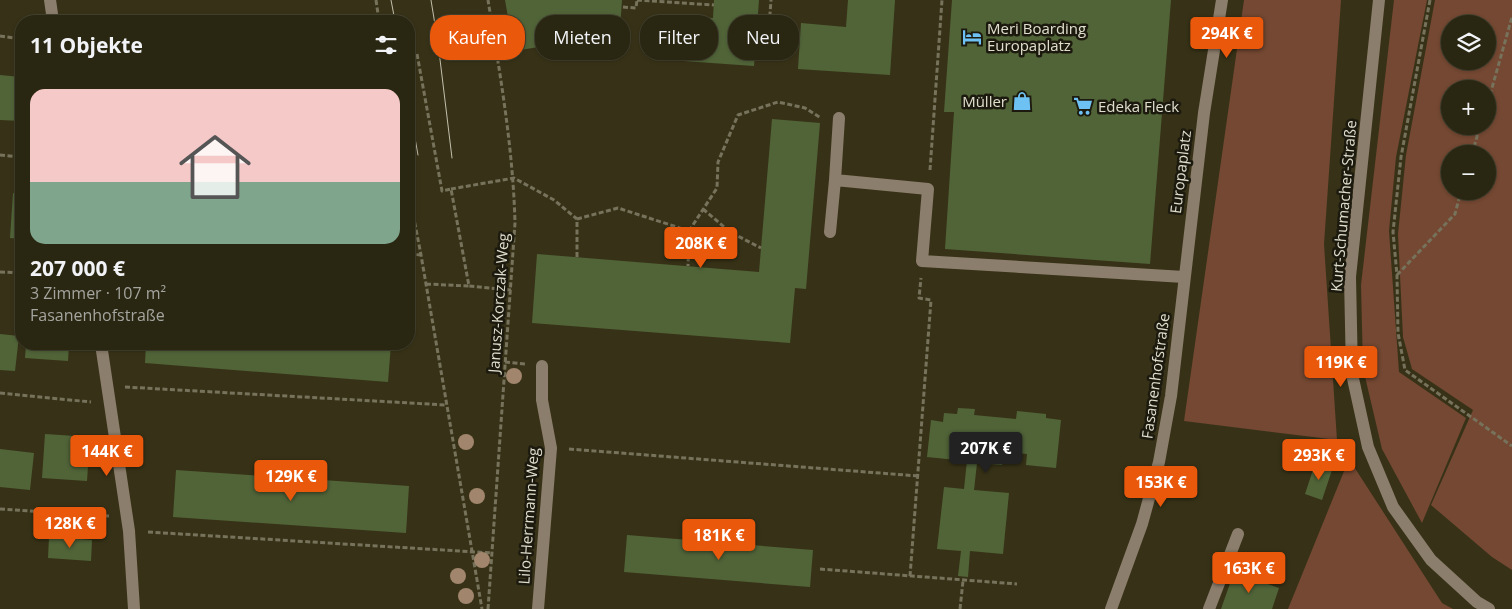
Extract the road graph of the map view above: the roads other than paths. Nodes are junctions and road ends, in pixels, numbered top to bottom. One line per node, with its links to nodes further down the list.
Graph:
1 (50, 0): 4 (street)
2 (1222, 0): 7 (street, Europaplatz)
3 (1378, 0): 17 (street, Kurt-Schumacher-Straße)
4 (52, 15)
5 (839, 124): 6 (street)
6 (834, 180): 8 (street); 9 (street)
7 (1190, 230): 9 (street, Fasanenhofstraße)
8 (830, 232)
9 (1184, 277): 15 (street, Fasanenhofstraße)
10 (102, 350): 13 (street)
11 (542, 366): 14 (street, Lilo-Herrmann-Weg)
12 (1238, 534): 16 (street)
13 (134, 609)
14 (538, 609)
15 (1111, 609)
16 (1209, 609)
17 (1489, 609)

